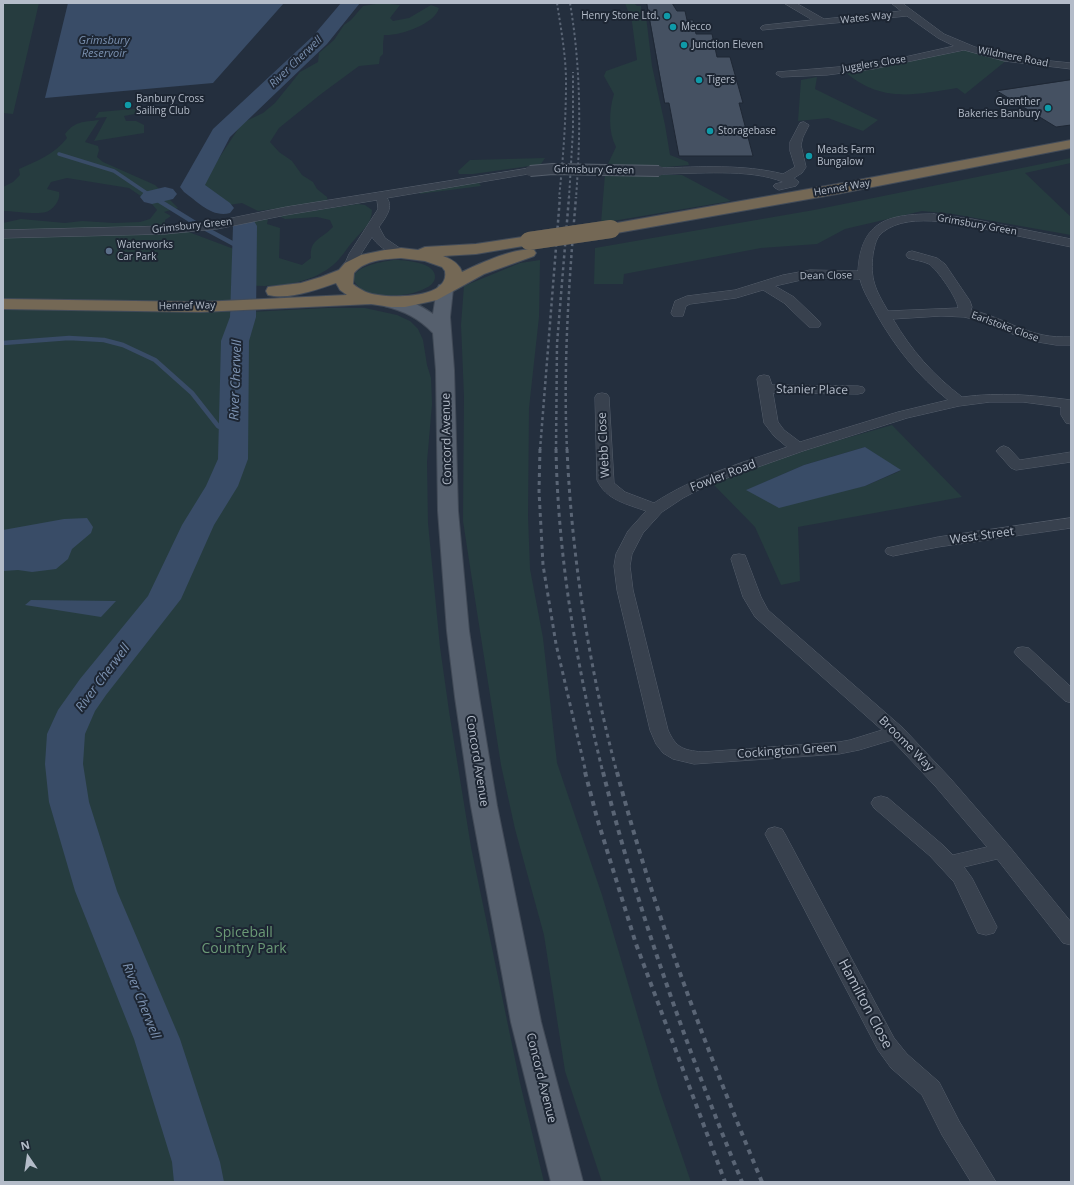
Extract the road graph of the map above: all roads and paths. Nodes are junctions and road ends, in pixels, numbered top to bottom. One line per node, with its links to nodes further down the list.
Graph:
1 (789, 3): 4 (street)
2 (896, 3): 3 (street, Wildmere Road)
3 (910, 13): 4 (street, Wates Way); 6 (street, Wildmere Road)
4 (822, 22): 5 (street, Wates Way)
5 (765, 28)
6 (964, 47): 7 (street, Wildmere Road); 8 (street, Jugglers Close)
7 (1071, 66)
8 (782, 74)
9 (804, 125): 12 (street, Grimsbury Green, bridge)
10 (1071, 144): 14 (highway, Hennef Way)
11 (1071, 155): 14 (highway, Hennef Way)
12 (380, 196): 13 (street); 15 (street, Grimsbury Green)
13 (373, 227): 18 (street); 20 (street)
14 (614, 233): 17 (highway)
15 (3, 234)
16 (1071, 243): 21 (street, Grimsbury Green)
17 (532, 246): 18 (highway); 23 (highway)
18 (406, 253): 20 (highway, Hennef Way); 23 (highway)
19 (912, 255): 30 (street, Earlstoke Close)
20 (346, 271): 25 (highway); 26 (highway, Hennef Way)
21 (865, 275): 22 (street, Dean Close); 31 (street, Grimsbury Green)
22 (765, 286): 29 (street, Dean Close); 32 (street)
23 (448, 287): 27 (highway); 33 (main road, Concord Avenue)
24 (3, 292): 26 (highway, Hennef Way)
25 (372, 299): 26 (highway, Hennef Way); 27 (highway)
26 (202, 301): 28 (highway, Hennef Way)
27 (390, 302): 33 (main road)
28 (3, 304)
29 (678, 313)
30 (963, 313): 31 (street, Earlstoke Close); 34 (street, Earlstoke Close)
31 (884, 316): 37 (street, Grimsbury Green)
32 (814, 324)
33 (442, 332): 57 (main road, Concord Avenue)
34 (1071, 341)
35 (858, 390): 40 (street, Stanier Place)
36 (602, 397): 43 (street, Webb Close)
37 (959, 402): 38 (street, Fowler Road); 40 (street, Fowler Road)
38 (1070, 404): 39 (street)
39 (1071, 420)
40 (798, 448): 43 (street, Fowler Road)
41 (1004, 451): 42 (street)
42 (1071, 457)
43 (656, 509): 50 (street, Fowler Road)
44 (1071, 523): 45 (street, West Street)
45 (893, 551)
46 (739, 559): 49 (street, Broome Way)
47 (1022, 652): 48 (street)
48 (1071, 697)
49 (896, 732): 50 (street, Cockington Green); 53 (street, Broome Way)
50 (677, 754)
51 (881, 803): 54 (street)
52 (775, 834): 58 (street, Hamilton Close)
53 (1002, 851): 54 (street); 56 (street, Broome Way)
54 (949, 863): 55 (street)
55 (986, 927)
56 (1071, 937)
57 (567, 1182)
58 (984, 1182)

